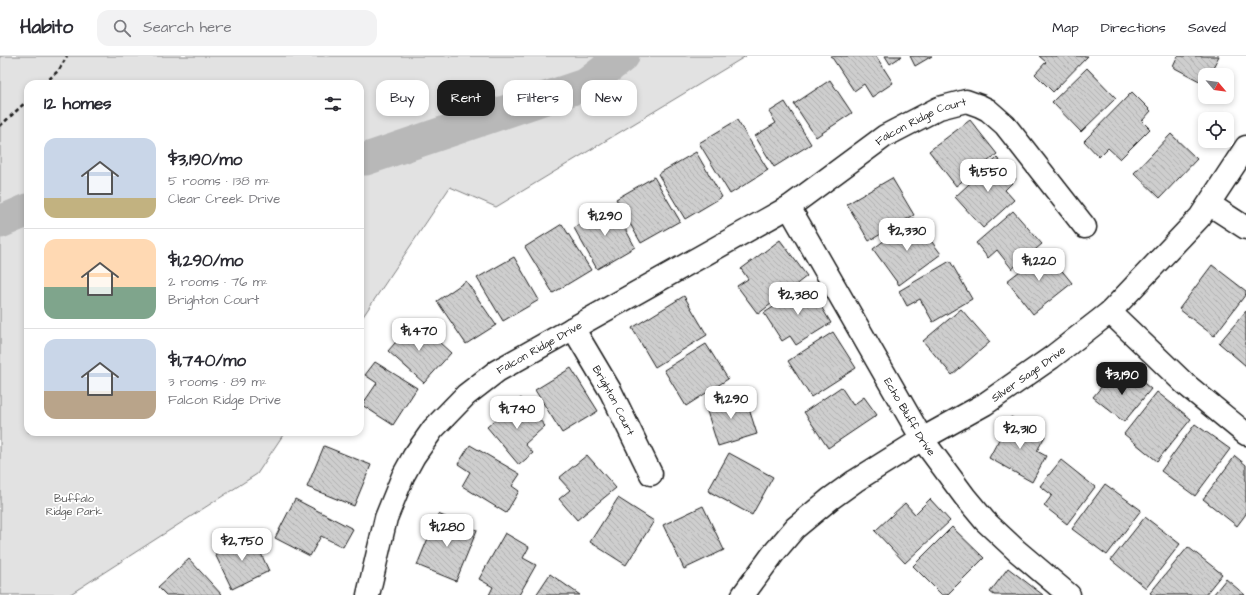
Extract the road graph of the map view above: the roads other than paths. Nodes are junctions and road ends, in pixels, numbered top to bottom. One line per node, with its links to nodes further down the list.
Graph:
1 (1246, 147): 3 (street, Silver Sage Drive)
2 (813, 190): 4 (street, Falcon Ridge Drive); 5 (street, Falcon Ridge Court)
3 (1209, 204): 6 (street); 7 (street, Silver Sage Drive)
4 (789, 207): 8 (street, Falcon Ridge Drive); 10 (street, Echo Bluff Drive)
5 (1085, 227)
6 (1246, 228)
7 (1110, 312): 9 (street); 10 (street, Silver Sage Drive)
8 (573, 328): 11 (street, Brighton Court); 12 (street, Falcon Ridge Drive)
9 (1246, 434)
10 (922, 439): 13 (street, Silver Sage Drive); 14 (street, Echo Bluff Drive)
11 (651, 474)
12 (368, 595)
13 (743, 595)
14 (1069, 595)

